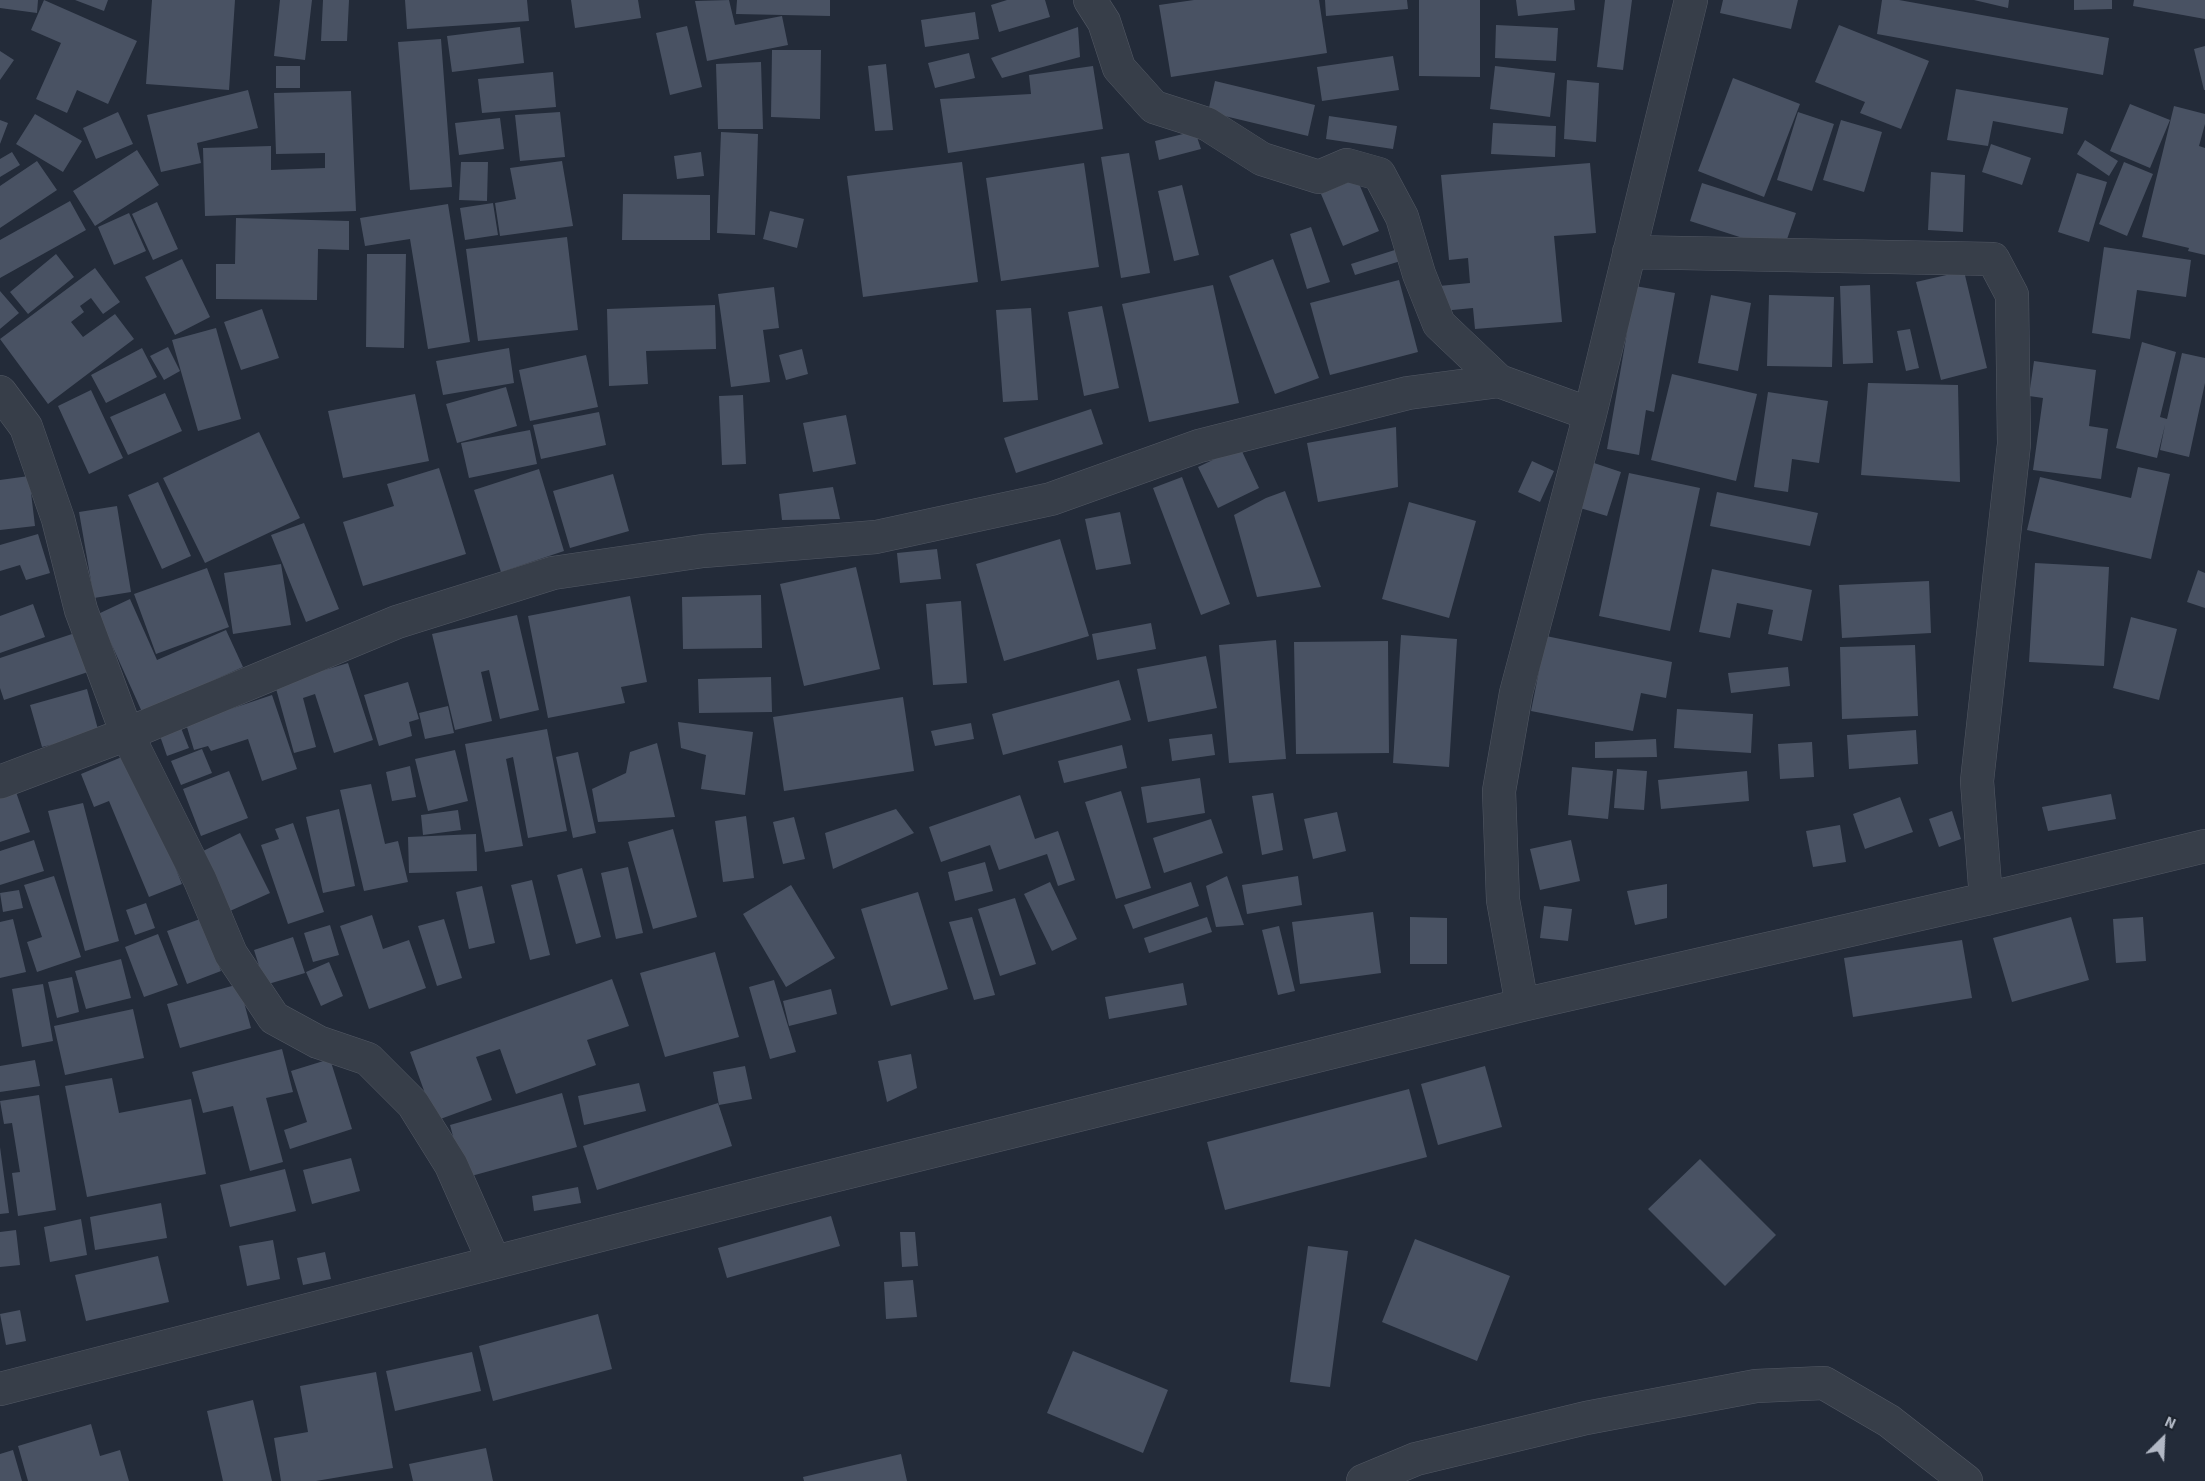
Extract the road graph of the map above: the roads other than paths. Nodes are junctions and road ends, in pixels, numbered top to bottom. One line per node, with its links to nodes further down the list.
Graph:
1 (1090, 0): 4 (street)
2 (1691, 0): 3 (street)
3 (1629, 252): 6 (street); 10 (street)
4 (1499, 381): 6 (street); 7 (street)
5 (0, 392): 7 (street)
6 (1590, 414): 11 (street)
7 (127, 734): 8 (street); 12 (street)
8 (0, 782)
9 (2205, 846): 10 (street)
10 (1986, 899): 11 (street)
11 (1522, 1005): 12 (street)
12 (494, 1262): 13 (street)
13 (0, 1389)
14 (1363, 1481): 15 (street)
15 (1966, 1481)

